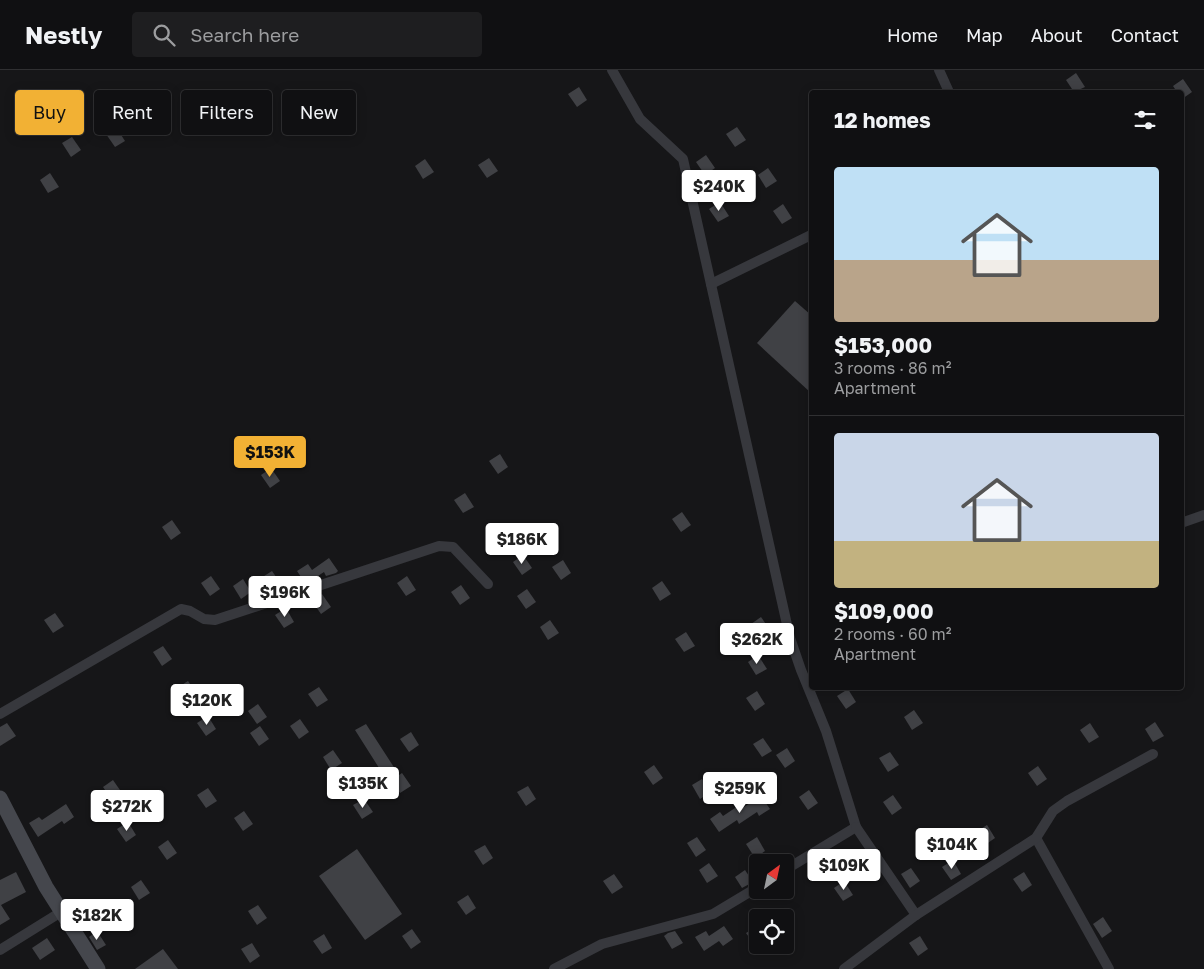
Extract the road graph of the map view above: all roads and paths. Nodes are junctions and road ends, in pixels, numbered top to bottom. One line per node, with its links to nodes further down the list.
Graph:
1 (612, 70): 5 (street)
2 (939, 70): 3 (street)
3 (948, 90)
4 (809, 236): 5 (street)
5 (711, 284): 10 (street)
6 (1204, 515): 7 (street)
7 (1184, 522)
8 (488, 584): 13 (street)
9 (809, 666): 10 (street)
10 (801, 670): 12 (street)
11 (809, 690): 16 (street)
12 (809, 690)
13 (0, 714)
14 (1153, 754): 17 (street)
15 (0, 798): 20 (street)
16 (856, 827): 18 (street); 21 (street)
17 (1036, 838): 21 (street); 26 (street)
18 (794, 865)
19 (749, 892): 24 (street)
20 (61, 912): 22 (street); 23 (street)
21 (916, 915): 25 (street)
22 (0, 950)
23 (98, 969)
24 (554, 969)
25 (844, 969)
26 (1109, 969)

